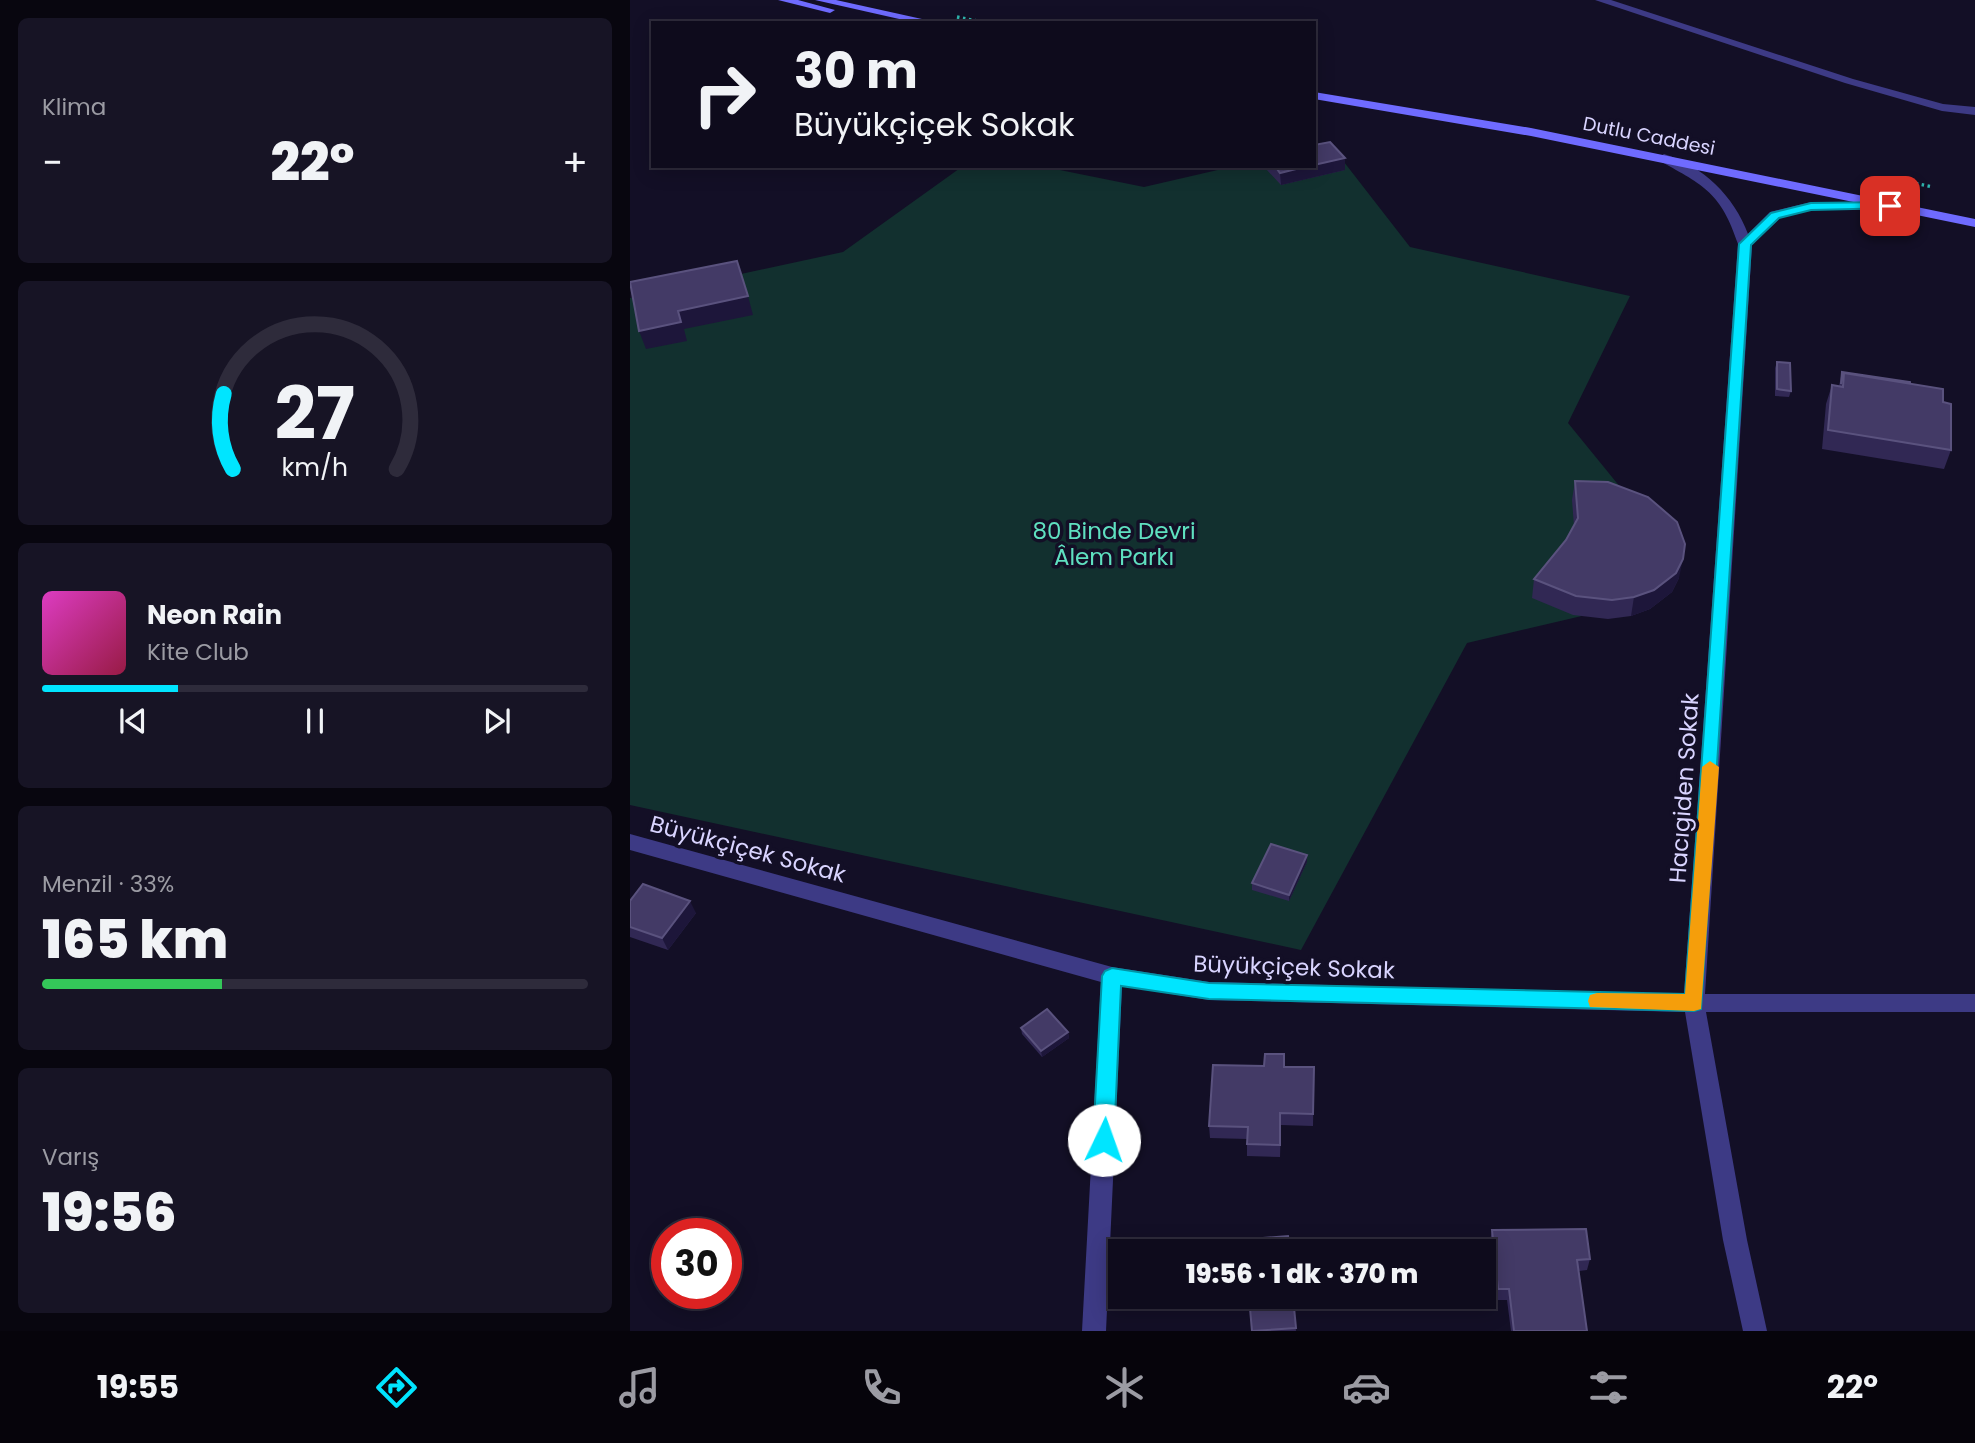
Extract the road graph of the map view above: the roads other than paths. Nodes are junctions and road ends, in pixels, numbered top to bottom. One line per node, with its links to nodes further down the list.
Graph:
1 (783, 0): 4 (main road)
2 (820, 0): 5 (main road)
3 (1600, 0): 8 (street)
4 (881, 21)
5 (925, 21)
6 (1316, 89): 11 (main road, Dutlu Caddesi)
7 (1316, 95): 9 (main road, Dutlu Caddesi)
8 (1975, 111)
9 (1664, 158): 10 (main road, Dutlu Caddesi); 13 (street, Hacıgiden Sokak)
10 (1890, 206): 12 (main road, Dutlu Caddesi); 13 (street)
11 (1975, 215)
12 (1975, 223)
13 (1745, 244): 16 (street, Hacıgiden Sokak)
14 (630, 842): 15 (street, Büyükçiçek Sokak)
15 (1112, 976): 16 (street, Büyükçiçek Sokak); 18 (street)
16 (1694, 1003): 17 (street, Büyükçiçek Sokak); 19 (street, Hacıgiden Sokak)
17 (1975, 1003)
18 (1094, 1331)
19 (1755, 1331)

